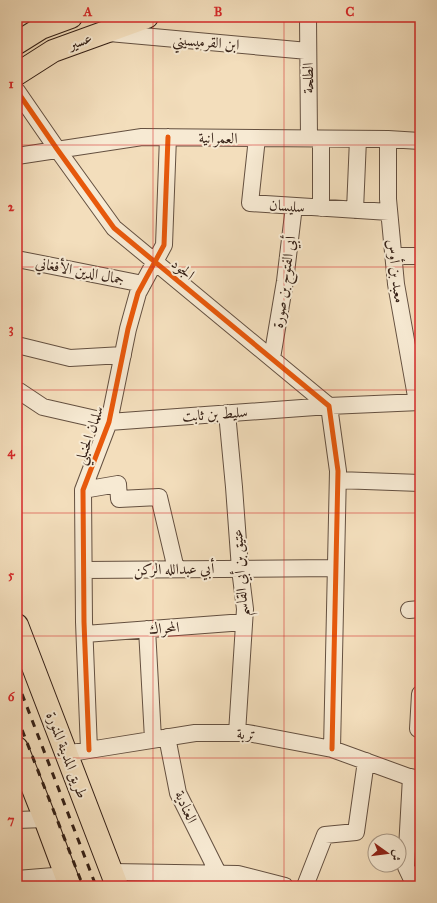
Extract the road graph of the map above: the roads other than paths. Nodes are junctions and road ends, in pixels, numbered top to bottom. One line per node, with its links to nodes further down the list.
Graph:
1 (71, 17): 5 (main road, عسير)
2 (147, 17): 4 (main road, عسير)
3 (308, 17): 6 (street, الطلحة)
4 (104, 33): 6 (street, ابن القرميسيني); 7 (main road, عسير)
5 (17, 43)
6 (308, 50): 11 (street, الطلحة)
7 (17, 74)
8 (17, 91): 15 (street, الجود)
9 (168, 137): 10 (street, العمرانية); 15 (street, العمرانية); 24 (street, سلمان الحنبلي)
10 (257, 138): 11 (street, العمرانية); 17 (street, سليسان)
11 (315, 138): 12 (street, العمرانية); 18 (street, الطلحة)
12 (358, 139): 13 (street, العمرانية); 19 (street)
13 (388, 139): 14 (street, العمرانية); 20 (street, معبد بن أوس)
14 (420, 141)
15 (57, 149): 16 (street, العمرانية); 24 (street, الجود)
16 (17, 156)
17 (294, 206): 18 (street, سليسان); 28 (street, أبي الفتوح بن صورة)
18 (321, 208): 19 (street, سليسان)
19 (355, 210): 20 (street, سليسان)
20 (389, 212): 21 (street, معبد بن أوس)
21 (394, 256): 22 (street); 30 (street, معبد بن أوس)
22 (420, 256)
23 (17, 259): 25 (street, جمال الدين الأفغاني)
24 (154, 261): 25 (street, سلمان الحنبلي); 28 (street, الجود)
25 (143, 284): 27 (street, سلمان الحنبلي)
26 (17, 345): 27 (street)
27 (123, 355): 33 (street, سلمان الحنبلي)
28 (272, 358): 31 (street, الجود)
29 (17, 391): 33 (street, سليط بن ثابت)
30 (418, 402): 31 (street, سليط بن ثابت)
31 (329, 406): 32 (street, سليط بن ثابت); 34 (street)
32 (227, 413): 33 (street, سليط بن ثابت); 39 (street, عتيق بن أبي القاسم)
33 (109, 422): 36 (street, سلمان الحنبلي)
34 (338, 480): 35 (street); 37 (street)
35 (420, 484)
36 (83, 490): 38 (street); 40 (street, سلمان الحنبلي)
37 (336, 568): 39 (street, أبي عبدالله الركن); 50 (street)
38 (176, 569): 39 (street, أبي عبدالله الركن); 40 (street, أبي عبدالله الركن)
39 (240, 569): 41 (street, عتيق بن أبي القاسم)
40 (84, 570): 44 (street, سلمان الحنبلي)
41 (244, 622): 43 (street, المحراك); 47 (street, عتيق بن أبي القاسم)
42 (17, 625): 52 (main road, طريق المدينة المنورة)
43 (147, 629): 44 (street, المحراك); 48 (street, العنادية)
44 (85, 634): 51 (street, سلمان الحنبلي)
45 (420, 694): 46 (street)
46 (420, 729)
47 (236, 733): 48 (street, تربة); 50 (street, تربة)
48 (160, 738): 51 (street, تربة); 57 (street, العنادية)
49 (17, 748): 55 (main road)
50 (332, 749): 53 (street, تربة)
51 (89, 750): 52 (street, تربة)
52 (66, 754): 59 (main road, طريق المدينة المنورة)
53 (366, 761): 54 (street, تربة); 62 (street)
54 (415, 779): 63 (street)
55 (45, 819): 56 (street); 60 (main road)
56 (17, 820)
57 (218, 873): 59 (street); 61 (street)
58 (17, 879): 60 (street)
59 (114, 879)
60 (68, 880)
61 (286, 886)
62 (305, 886)
63 (415, 886)

